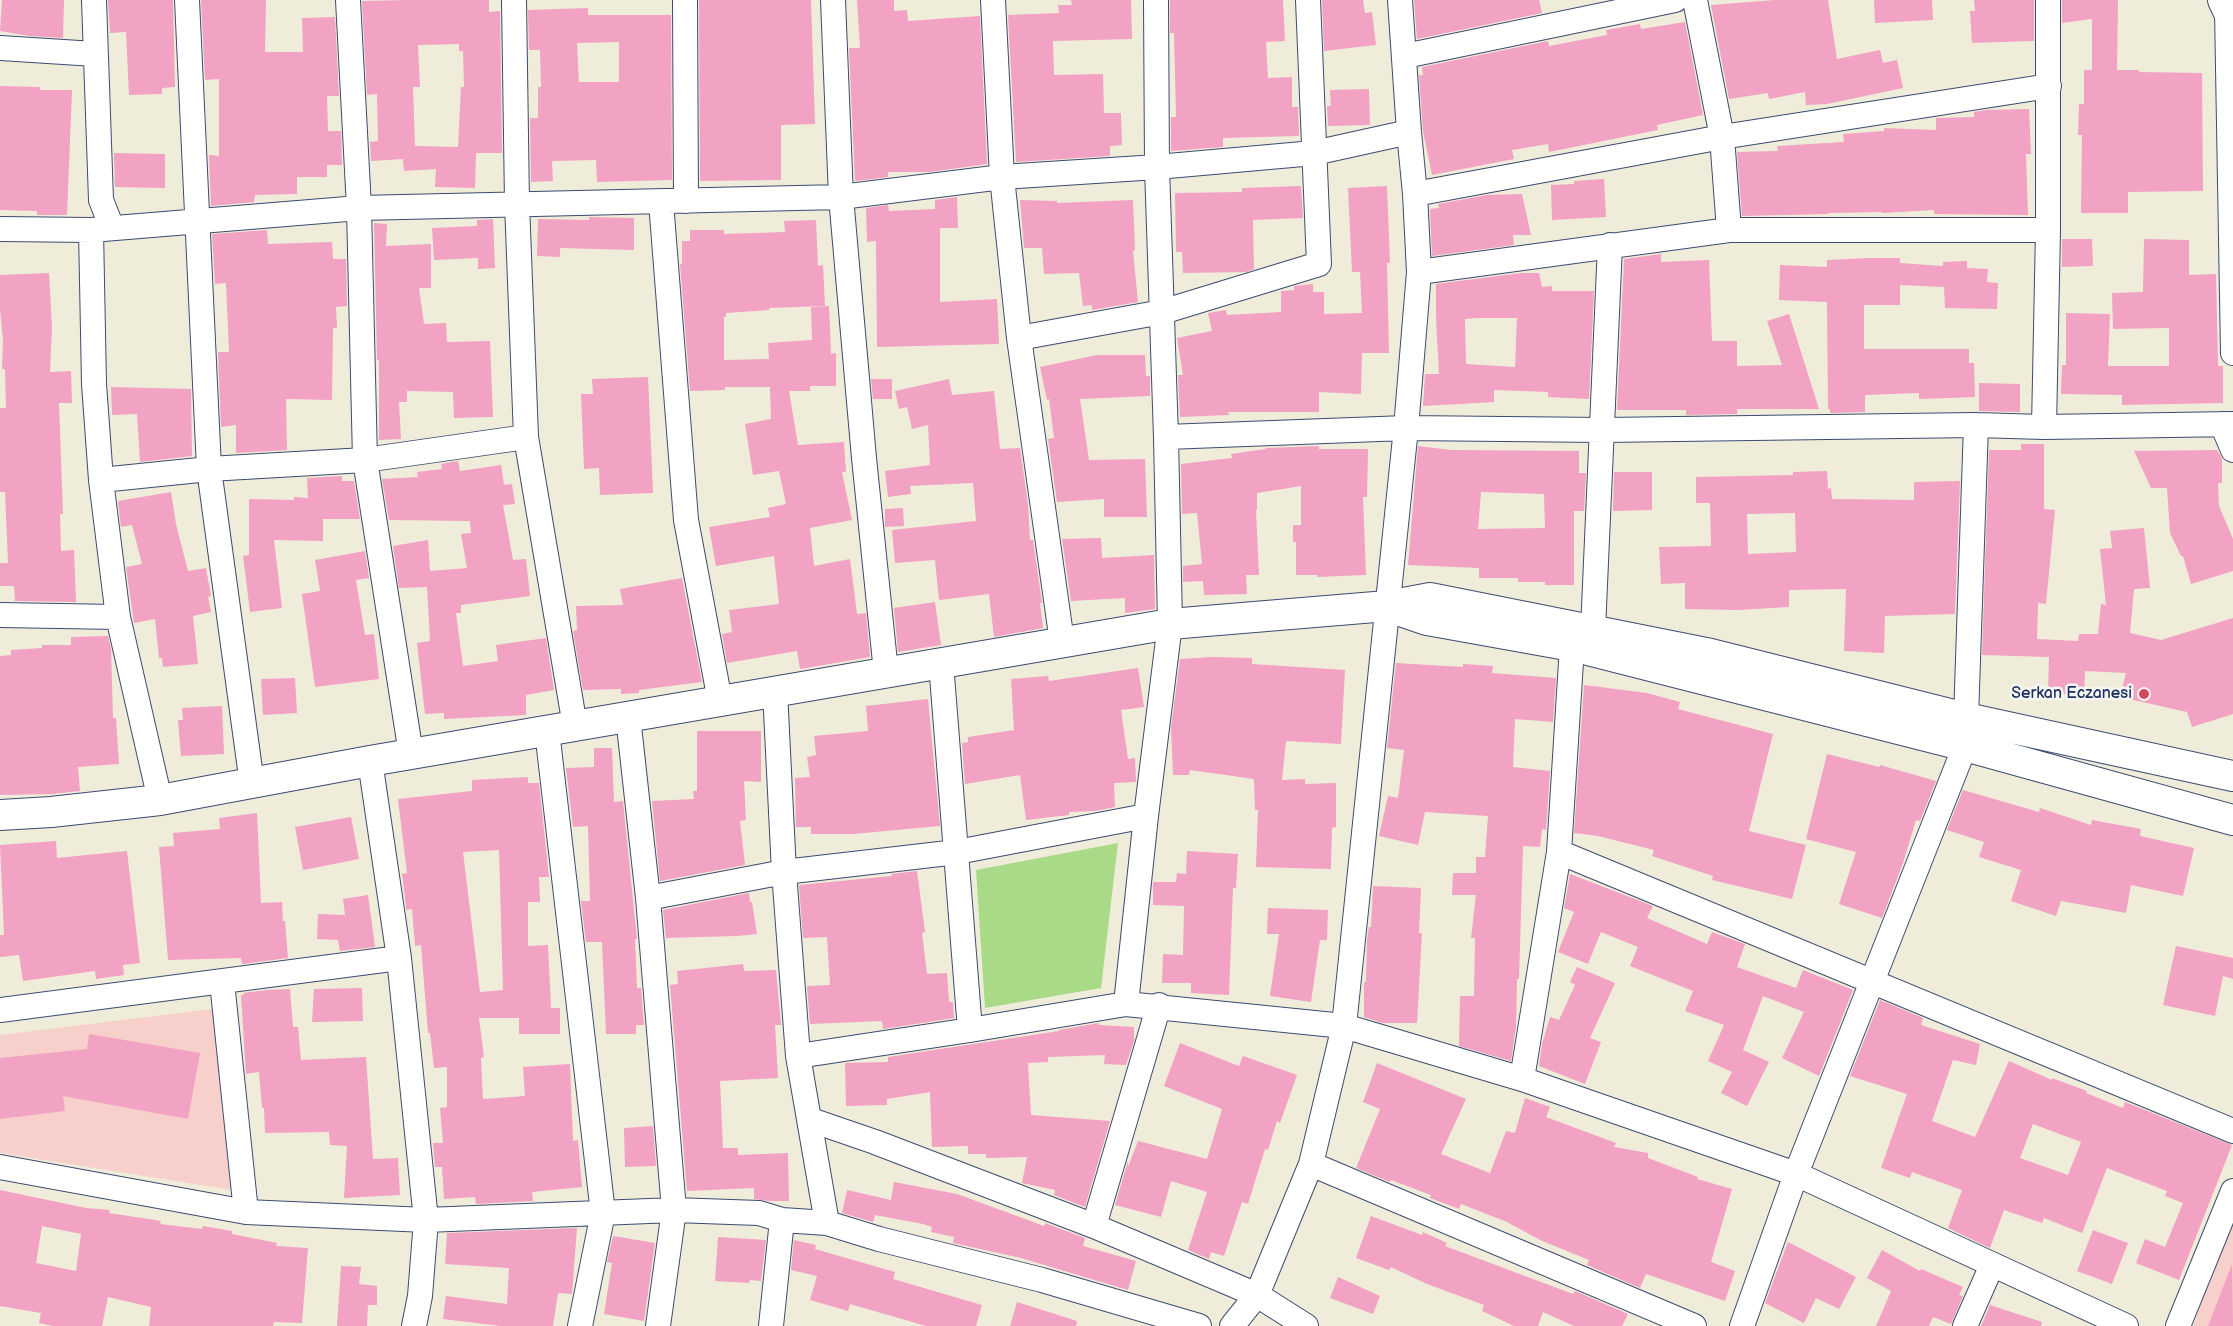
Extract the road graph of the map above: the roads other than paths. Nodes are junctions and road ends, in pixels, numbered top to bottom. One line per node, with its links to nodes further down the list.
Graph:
1 (94, 0): 16 (street)
2 (187, 0): 30 (street)
3 (348, 0): 29 (street)
4 (514, 0): 28 (street)
5 (685, 0): 26 (street)
6 (833, 0): 25 (street)
7 (993, 0): 23 (street)
8 (1155, 0): 22 (street)
9 (1308, 0): 21 (street)
10 (1401, 0): 17 (street)
11 (1675, 0): 17 (street)
12 (1695, 0): 20 (street)
13 (2048, 0): 18 (street)
14 (2228, 10): 39 (street)
15 (0, 48): 16 (street)
16 (95, 54): 32 (street)
17 (1405, 56): 19 (street)
18 (2049, 86): 20 (street); 34 (street)
19 (1409, 132): 21 (street); 24 (street)
20 (1722, 137): 24 (street); 33 (street)
21 (1314, 153): 22 (street); 37 (street)
22 (1157, 166): 23 (street); 37 (street)
23 (1002, 177): 25 (street); 38 (street)
24 (1415, 194): 36 (street)
25 (841, 198): 26 (street); 58 (street)
26 (686, 201): 27 (street)
27 (661, 202): 28 (street); 60 (street)
28 (517, 203): 29 (street); 45 (street)
29 (359, 208): 30 (street); 48 (street)
30 (196, 222): 32 (street); 49 (street)
31 (0, 229): 32 (street)
32 (102, 229): 50 (street)
33 (1730, 230): 34 (street); 35 (street)
34 (2048, 230): 42 (street)
35 (1610, 245): 36 (street); 44 (street)
36 (1419, 272): 43 (street)
37 (1162, 312): 38 (street); 46 (street)
38 (1019, 339): 56 (street)
39 (2233, 353)
40 (2228, 424): 42 (street); 47 (street)
41 (1976, 425): 42 (street); 44 (street); 63 (street)
42 (2044, 427)
43 (1406, 428): 44 (street); 46 (street); 51 (street)
44 (1603, 430): 55 (street)
45 (526, 437): 48 (street); 62 (street)
46 (1166, 437): 54 (street)
47 (2233, 450)
48 (365, 460): 49 (street); 64 (street)
49 (209, 469): 50 (street); 67 (street)
50 (101, 480): 53 (street)
51 (1387, 606): 54 (main road); 55 (main road); 82 (street)
52 (0, 615): 53 (street)
53 (118, 617): 68 (street)
54 (1170, 624): 56 (main road); 70 (street)
55 (1583, 638): 63 (main road); 73 (street)
56 (1062, 642): 57 (main road)
57 (942, 663): 58 (main road); 72 (street)
58 (886, 672): 59 (main road)
59 (775, 691): 60 (main road); 74 (street)
60 (720, 701): 61 (main road)
61 (628, 717): 62 (main road); 75 (street)
62 (561, 729): 64 (main road); 94 (street)
63 (1966, 732): 66 (main road); 71 (main road); 78 (street)
64 (411, 754): 65 (main road)
65 (370, 761): 67 (main road); 76 (street)
66 (2233, 776)
67 (252, 784): 68 (main road)
68 (160, 800): 69 (main road)
69 (0, 815)
70 (1146, 816): 72 (street); 79 (street)
71 (2233, 820)
72 (957, 852): 74 (street); 83 (street)
73 (1559, 852): 78 (street); 85 (street)
74 (784, 872): 75 (street); 84 (street)
75 (648, 898): 92 (street)
76 (399, 958): 77 (street); 95 (street)
77 (222, 982): 81 (street); 93 (street)
78 (1873, 982): 87 (street); 90 (street)
79 (1126, 1004): 80 (street); 83 (street)
80 (1158, 1005): 82 (street); 98 (street)
81 (0, 1010)
82 (1344, 1026): 85 (street); 88 (street)
83 (970, 1030): 84 (street)
84 (798, 1056): 86 (street)
85 (1522, 1079): 90 (street)
86 (811, 1120): 97 (street); 98 (street)
87 (2233, 1131)
88 (1311, 1164): 100 (street); 108 (street)
89 (0, 1167): 93 (street)
90 (1796, 1174): 99 (street); 109 (street)
91 (2233, 1191): 112 (street)
92 (674, 1210): 94 (street); 96 (street); 103 (street)
93 (246, 1212): 95 (street)
94 (603, 1213): 95 (street); 102 (street)
95 (426, 1220): 101 (street)
96 (782, 1220): 97 (street); 104 (street)
97 (828, 1223): 105 (street)
98 (1094, 1226): 100 (street)
99 (1992, 1265): 110 (street); 111 (street)
100 (1257, 1295): 106 (street); 107 (street)
101 (414, 1326)
102 (580, 1326)
103 (658, 1326)
104 (771, 1326)
105 (1199, 1326)
106 (1232, 1326)
107 (1306, 1326)
108 (1694, 1326)
109 (1742, 1326)
110 (1965, 1326)
111 (2126, 1326)
112 (2178, 1326)

